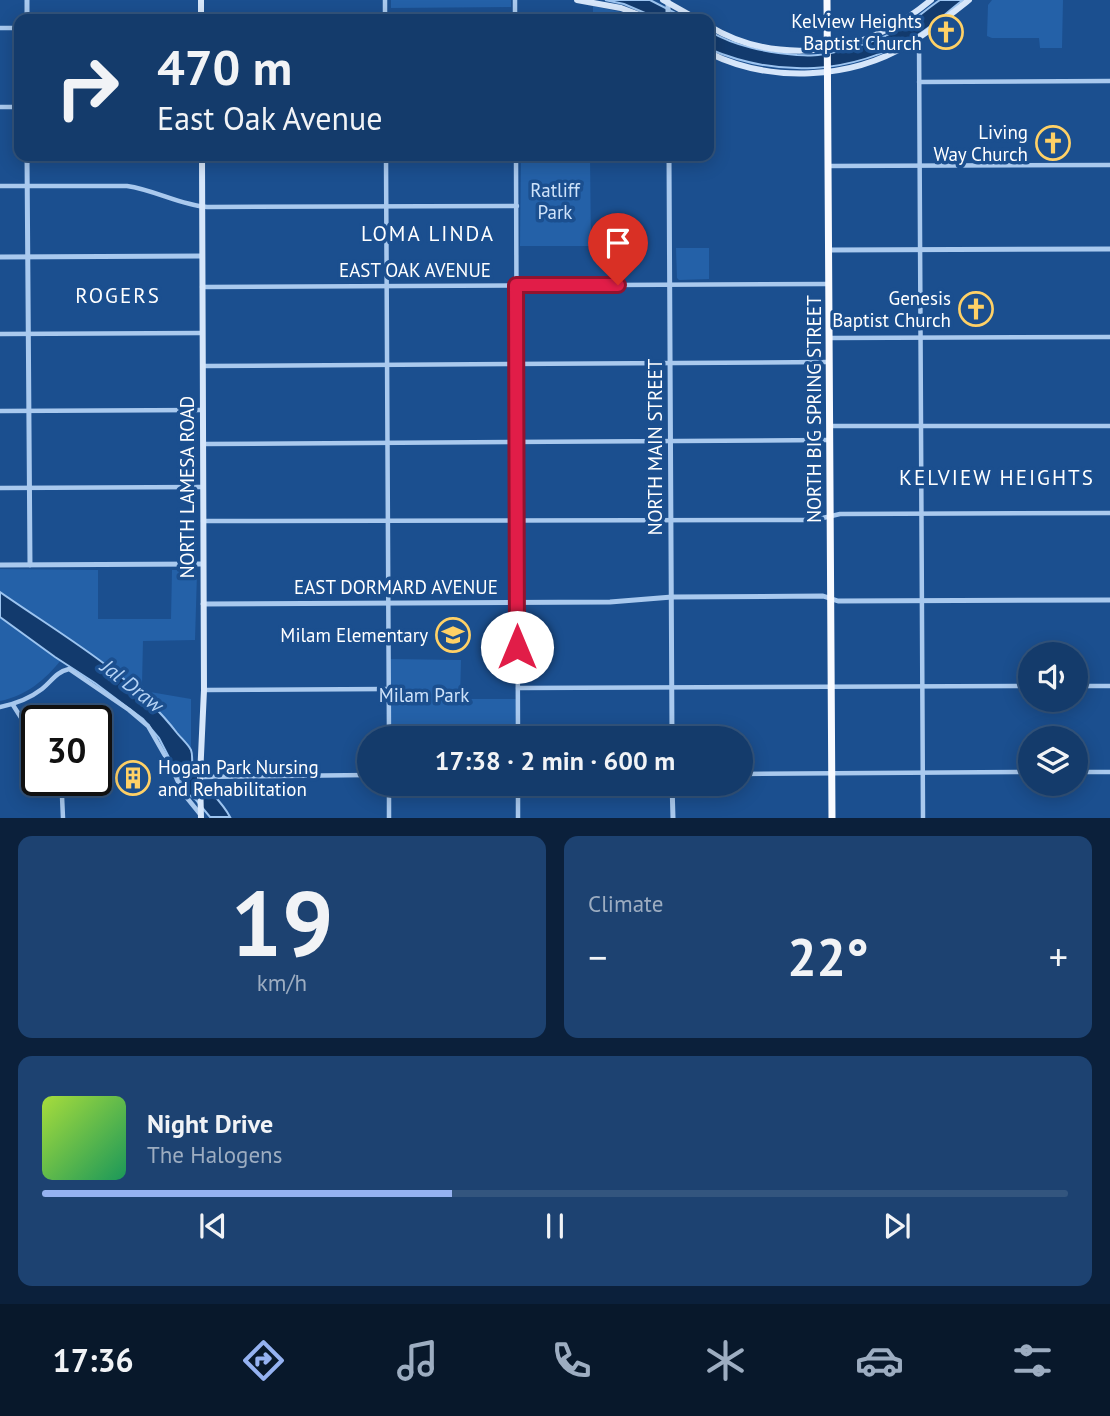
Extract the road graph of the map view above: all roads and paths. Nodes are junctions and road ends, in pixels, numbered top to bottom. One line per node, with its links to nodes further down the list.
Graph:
1 (577, 0): 6 (main road)
2 (827, 0): 10 (highway, NORTH BIG SPRING STREET)
3 (931, 0): 10 (main road)
4 (969, 0): 9 (main road)
5 (666, 1): 7 (main road)
6 (637, 14)
7 (688, 14)
8 (714, 28): 10 (main road)
9 (919, 38): 12 (main road); 14 (street)
10 (827, 49): 12 (highway, NORTH BIG SPRING STREET)
11 (714, 55): 12 (main road)
12 (827, 71): 21 (highway, NORTH BIG SPRING STREET)
13 (1110, 81): 14 (street)
14 (919, 82): 22 (street)
15 (27, 161): 23 (street)
16 (201, 161): 27 (main road, NORTH LAMESA ROAD)
17 (386, 161): 25 (street)
18 (516, 161): 26 (street)
19 (669, 161): 36 (street, NORTH MAIN STREET)
20 (1110, 165): 22 (street)
21 (828, 166): 22 (street); 29 (highway, NORTH BIG SPRING STREET)
22 (919, 166): 30 (street)
23 (28, 186): 24 (street); 27 (street); 33 (street)
24 (0, 187)
25 (386, 206): 26 (street); 27 (street); 37 (street)
26 (517, 206): 35 (street)
27 (202, 207): 31 (main road, NORTH LAMESA ROAD)
28 (1110, 249): 30 (street)
29 (829, 250): 30 (street); 34 (highway, NORTH BIG SPRING STREET)
30 (920, 250): 44 (street)
31 (202, 256): 33 (street); 38 (main road, NORTH LAMESA ROAD)
32 (0, 257): 33 (street)
33 (28, 257): 41 (street)
34 (829, 284): 36 (street, EAST OAK AVENUE); 43 (highway, NORTH BIG SPRING STREET)
35 (516, 285): 36 (street, EAST OAK AVENUE); 37 (street, EAST OAK AVENUE); 48 (street)
36 (670, 285): 46 (street, NORTH MAIN STREET)
37 (386, 286): 38 (street, EAST OAK AVENUE); 47 (street)
38 (202, 287): 39 (main road, NORTH LAMESA ROAD)
39 (202, 333): 41 (street); 49 (main road, NORTH LAMESA ROAD)
40 (0, 334): 41 (street)
41 (28, 334): 52 (street)
42 (1110, 337): 44 (street)
43 (829, 338): 44 (street); 45 (highway, NORTH BIG SPRING STREET)
44 (920, 338): 54 (street)
45 (829, 362): 46 (street); 53 (highway, NORTH BIG SPRING STREET)
46 (670, 363): 48 (street); 57 (street, NORTH MAIN STREET)
47 (387, 364): 48 (street); 49 (street); 60 (street)
48 (516, 364): 58 (street)
49 (202, 366): 50 (main road, NORTH LAMESA ROAD)
50 (202, 410): 52 (street); 59 (main road, NORTH LAMESA ROAD)
51 (0, 411): 52 (street)
52 (29, 411): 63 (street)
53 (830, 426): 54 (street); 56 (highway, NORTH BIG SPRING STREET)
54 (920, 426): 55 (street); 64 (street)
55 (1110, 426)
56 (830, 440): 57 (street); 66 (highway, NORTH BIG SPRING STREET)
57 (671, 441): 58 (street); 68 (street, NORTH MAIN STREET)
58 (516, 442): 60 (street); 67 (street)
59 (202, 443): 60 (street); 61 (main road, NORTH LAMESA ROAD)
60 (387, 443): 70 (street)
61 (202, 487): 63 (street); 69 (main road, NORTH LAMESA ROAD)
62 (0, 488): 63 (street)
63 (29, 488): 73 (street)
64 (921, 513): 65 (street); 66 (street); 76 (street)
65 (1110, 513)
66 (830, 516): 68 (street); 75 (highway, NORTH BIG SPRING STREET)
67 (517, 520): 68 (street); 70 (street); 79 (street)
68 (671, 520): 74 (street, NORTH MAIN STREET)
69 (203, 521): 70 (street); 71 (main road, NORTH LAMESA ROAD)
70 (387, 521): 78 (street)
71 (203, 564): 73 (street); 80 (main road, NORTH LAMESA ROAD)
72 (0, 565): 73 (street)
73 (30, 565)
74 (672, 597): 75 (street, EAST DORMARD AVENUE); 79 (street, EAST DORMARD AVENUE); 87 (street, NORTH MAIN STREET)
75 (831, 599): 76 (street, EAST DORMARD AVENUE); 84 (highway, NORTH BIG SPRING STREET)
76 (921, 600): 77 (street, EAST DORMARD AVENUE); 85 (street)
77 (1110, 600)
78 (388, 603): 79 (street, EAST DORMARD AVENUE); 80 (street, EAST DORMARD AVENUE); 88 (street)
79 (517, 603): 86 (street)
80 (203, 604): 89 (main road, NORTH LAMESA ROAD)
81 (1018, 686): 85 (street)
82 (1088, 686): 83 (street)
83 (1110, 686)
84 (831, 687): 85 (street); 87 (street); 99 (highway, NORTH BIG SPRING STREET)
85 (922, 687): 100 (street)
86 (517, 688): 87 (street); 94 (street)
87 (672, 688): 95 (street, NORTH MAIN STREET)
88 (388, 689): 89 (street); 93 (street)
89 (204, 690): 103 (main road, NORTH LAMESA ROAD)
90 (13, 705): 91 (street); 92 (street); 108 (street)
91 (0, 707)
92 (21, 718)
93 (389, 726)
94 (518, 726)
95 (672, 726)
96 (1018, 772): 100 (street)
97 (1088, 772): 98 (street)
98 (1110, 772)
99 (832, 773): 100 (street); 101 (street); 113 (highway, NORTH BIG SPRING STREET)
100 (923, 773): 114 (street)
101 (753, 774)
102 (357, 775): 103 (street)
103 (200, 777): 108 (main road, NORTH LAMESA ROAD)
104 (61, 796): 109 (street)
105 (389, 796): 110 (street)
106 (518, 796): 111 (street)
107 (672, 796): 112 (street)
108 (201, 816)
109 (63, 817)
110 (389, 817)
111 (518, 817)
112 (673, 817)
113 (832, 817)
114 (923, 817)

